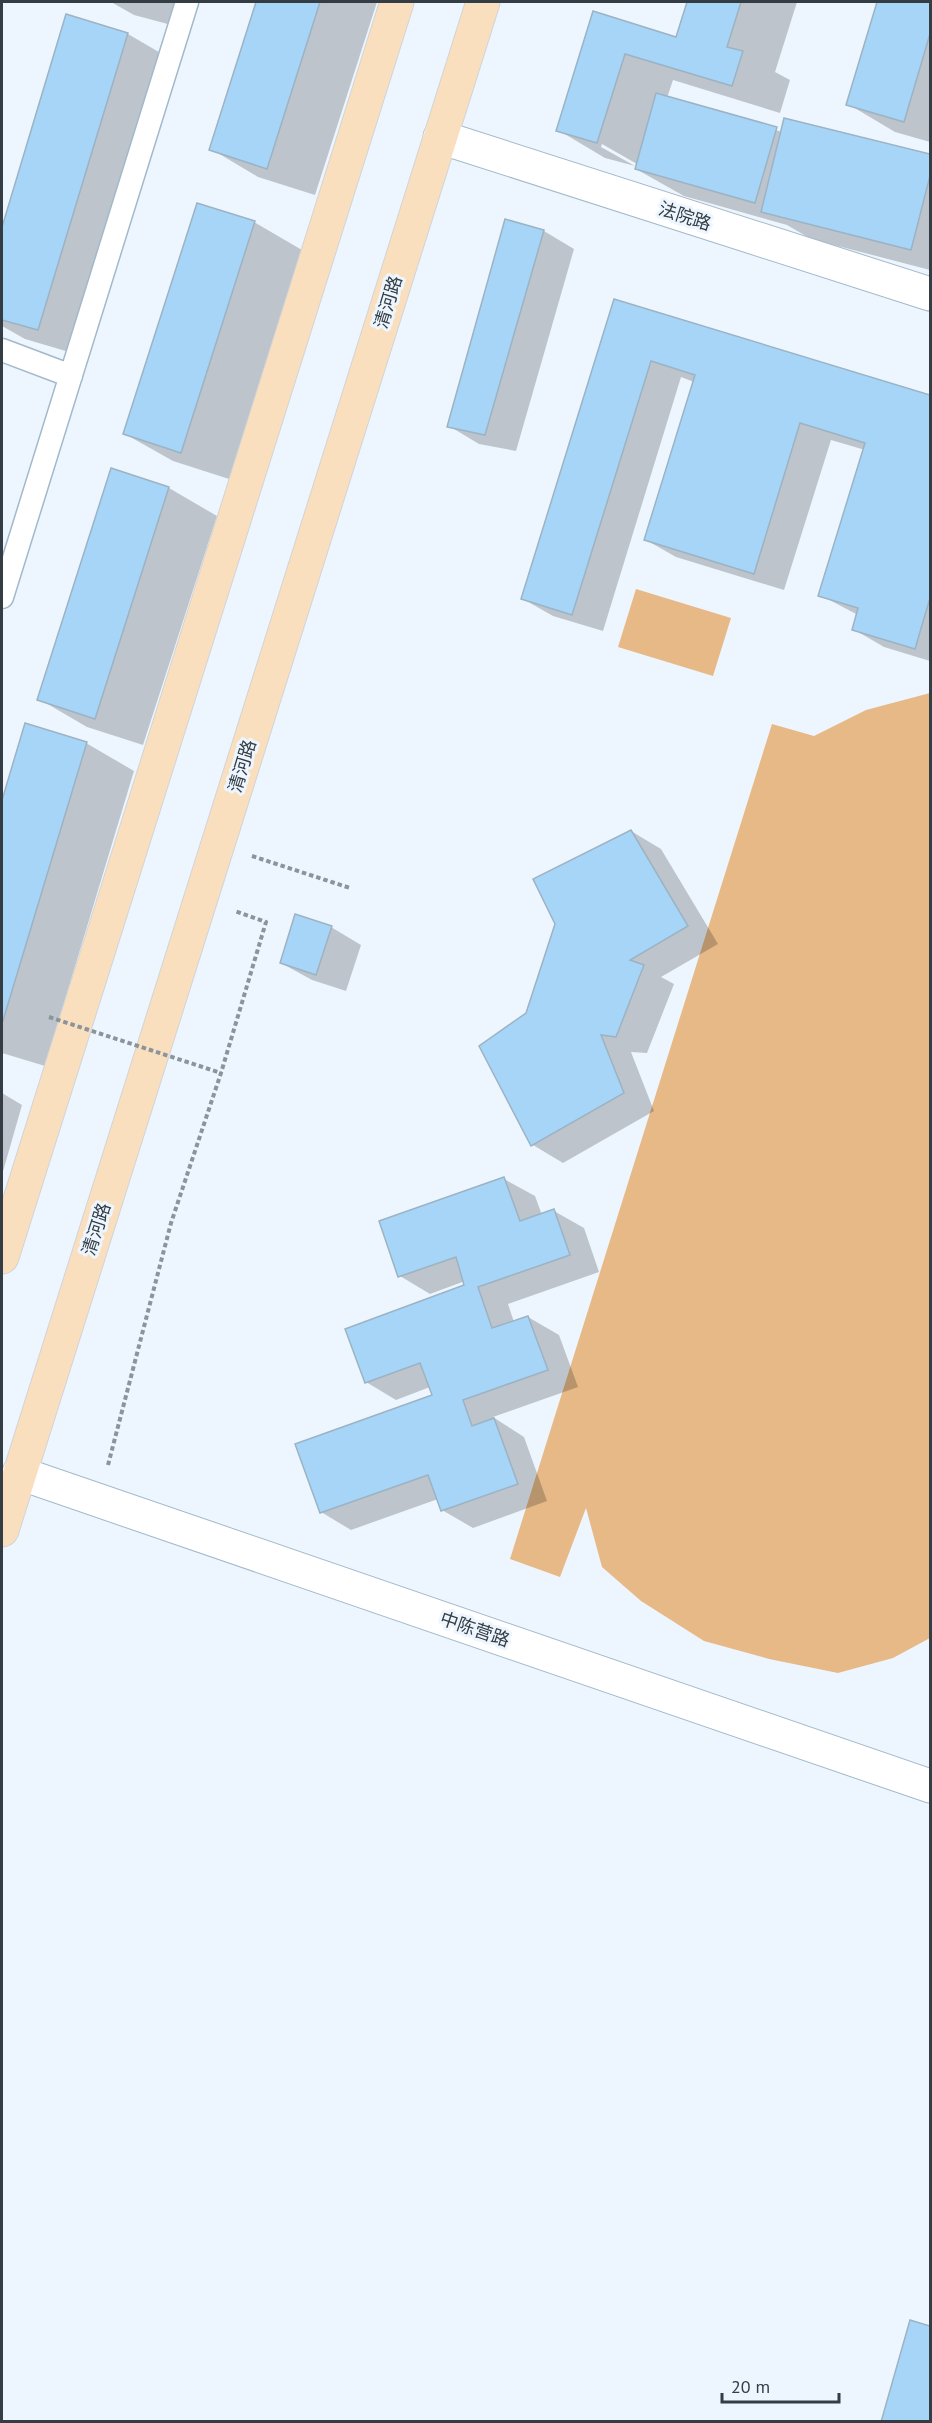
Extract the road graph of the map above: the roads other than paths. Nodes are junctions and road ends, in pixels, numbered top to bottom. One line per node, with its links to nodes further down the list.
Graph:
1 (188, 2): 7 (lane)
2 (397, 2): 9 (main road)
3 (483, 2): 4 (main road, 清河路)
4 (440, 137): 5 (street, 法院路); 10 (main road, 清河路)
5 (930, 294)
6 (2, 350): 7 (lane)
7 (71, 376): 8 (lane)
8 (2, 597)
9 (2, 1257)
10 (19, 1473): 11 (main road, 清河路); 12 (street, 中陈营路)
11 (2, 1530)
12 (930, 1786)

